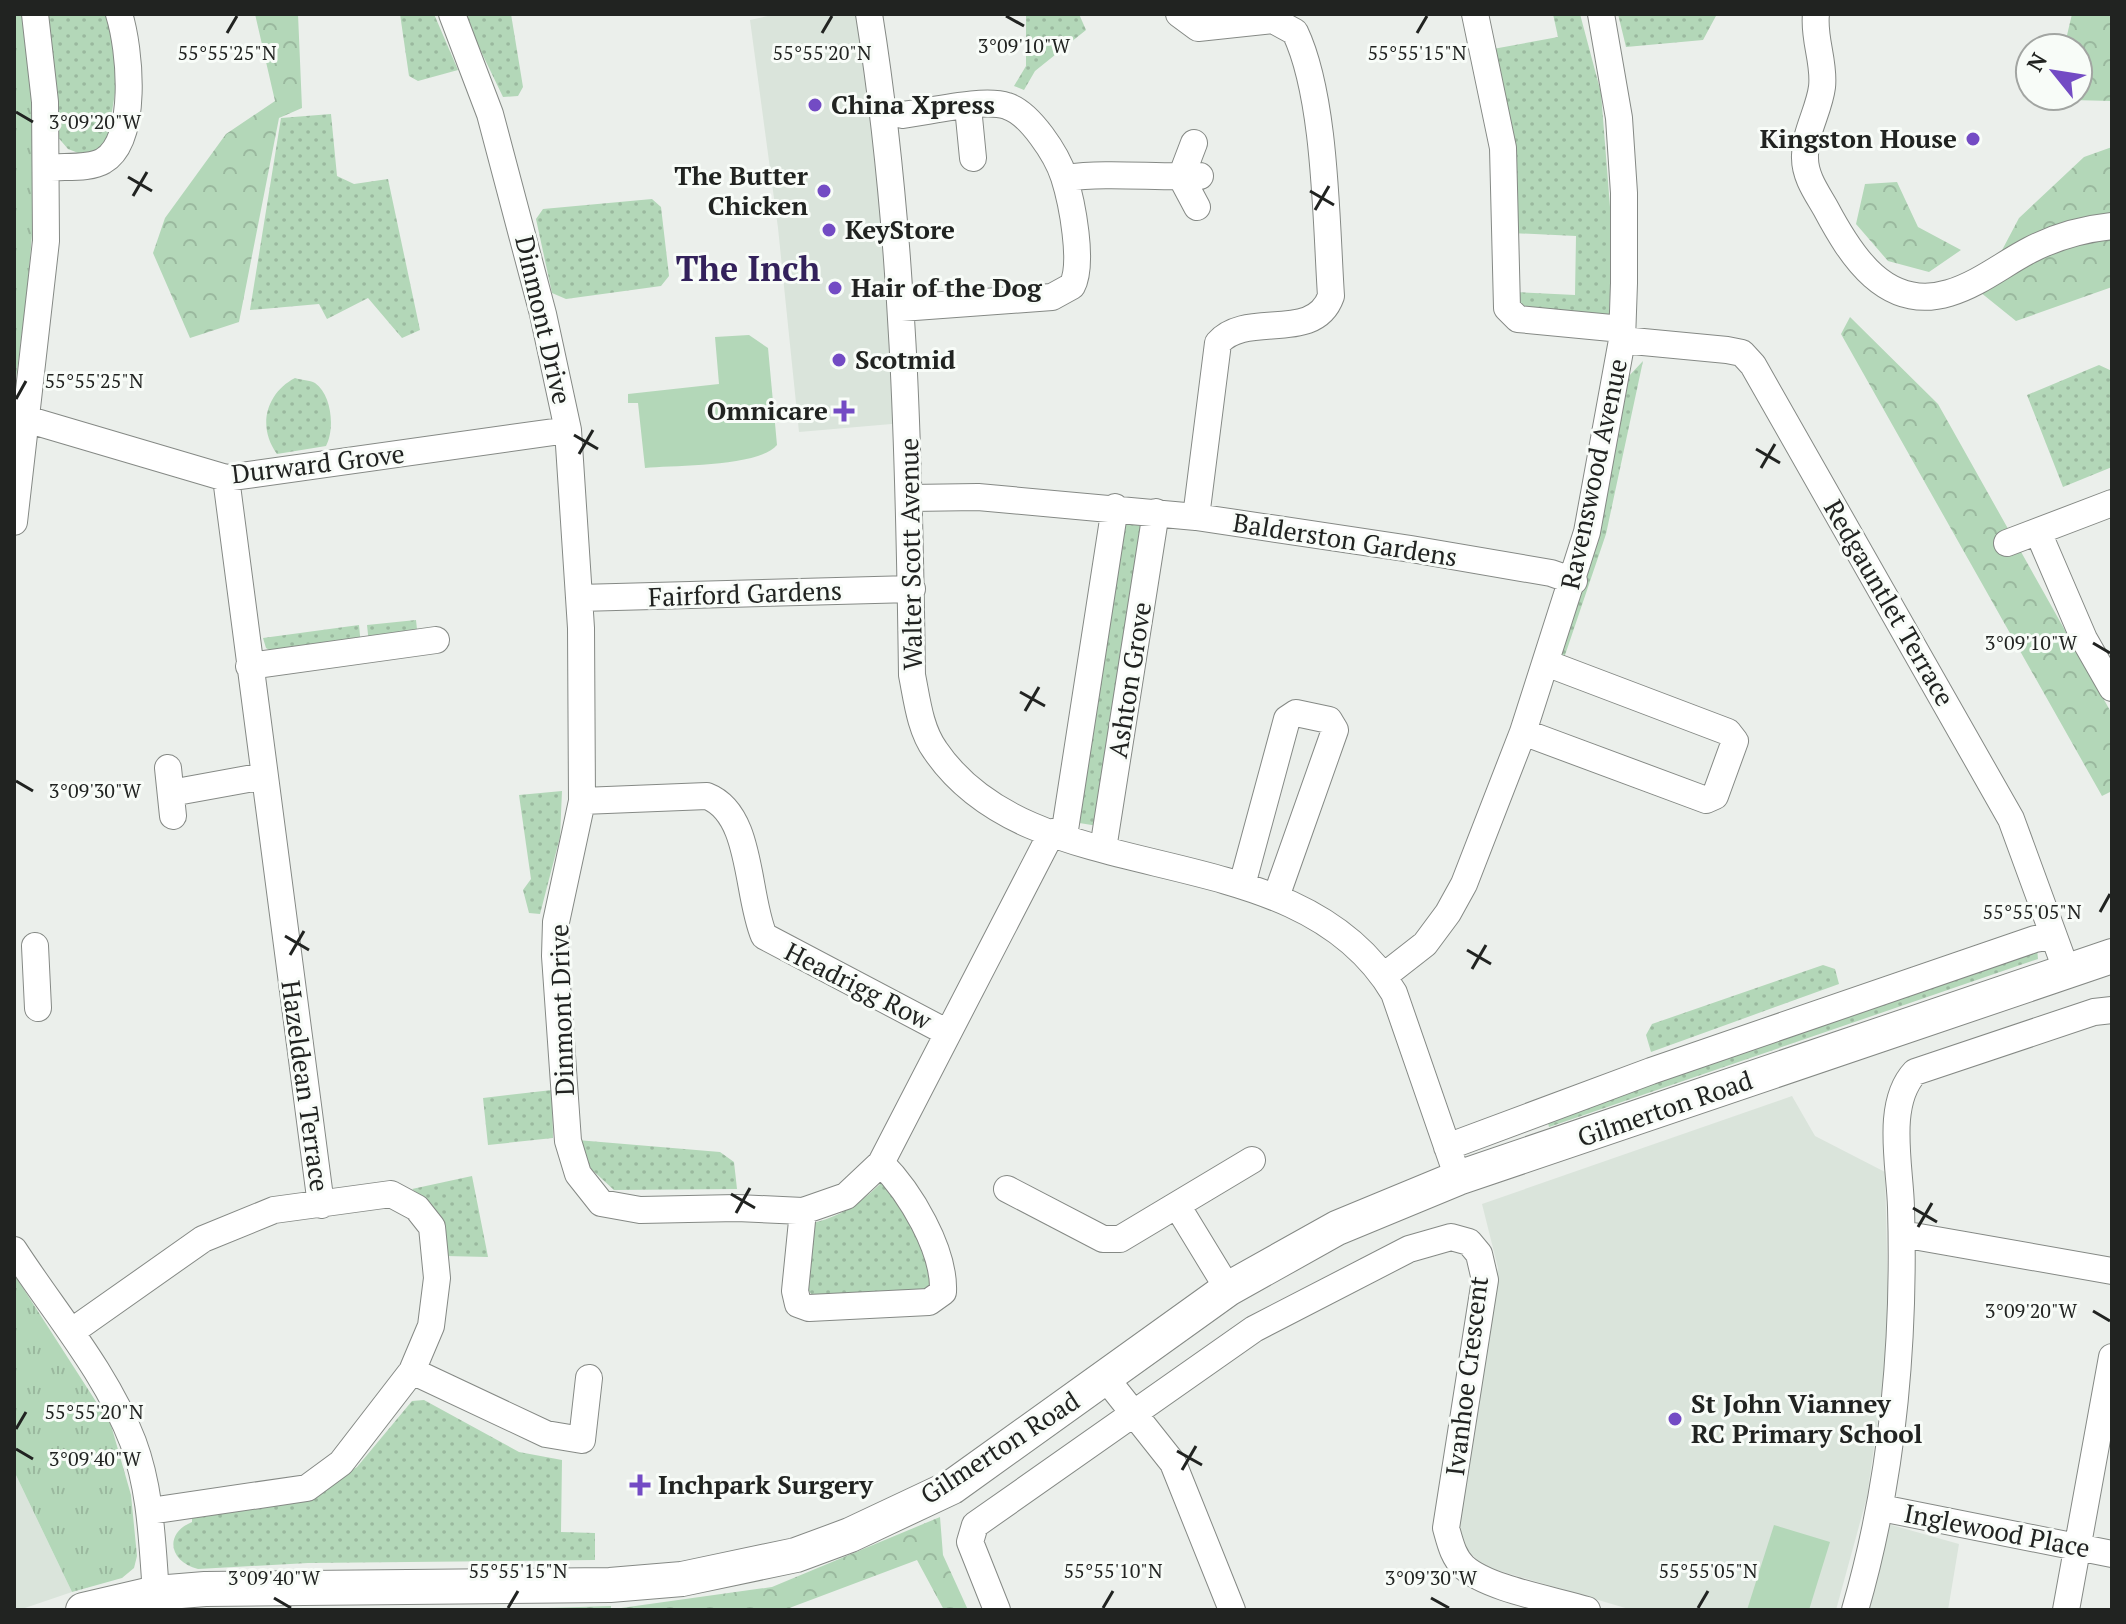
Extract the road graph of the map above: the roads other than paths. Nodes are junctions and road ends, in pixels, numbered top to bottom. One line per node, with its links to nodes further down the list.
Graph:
1 (35, 14): 13 (street)
2 (119, 14): 13 (street)
3 (452, 14): 21 (street, Dinmont Drive)
4 (869, 14): 18 (street, Walter Scott Avenue)
5 (1179, 14): 27 (street)
6 (1475, 14): 19 (street, Ravenswood Avenue)
7 (1601, 14): 19 (street, Ravenswood Avenue)
8 (1816, 14): 17 (street)
9 (968, 107): 10 (street); 12 (street); 15 (street)
10 (902, 115)
11 (1194, 143): 14 (street)
12 (973, 158)
13 (47, 168): 20 (street)
14 (1191, 176): 15 (street); 16 (street)
15 (1065, 178): 18 (street)
16 (1197, 207)
17 (2112, 226)
18 (901, 308): 23 (street, Walter Scott Avenue)
19 (1622, 334): 31 (street, Ravenswood Avenue); 46 (street, Redgauntlet Terrace)
20 (26, 419): 22 (street, Durward Grove); 28 (street)
21 (568, 430): 22 (street, Durward Grove); 33 (street, Dinmont Drive)
22 (226, 478): 36 (street, Hazeldean Terrace)
23 (910, 498): 25 (street, Balderston Gardens); 32 (street, Walter Scott Avenue)
24 (2112, 503): 29 (street)
25 (1115, 507): 26 (street, Balderston Gardens); 42 (street, Ashton Grove)
26 (1156, 512): 27 (street, Balderston Gardens); 43 (street, Ashton Grove)
27 (1196, 517): 31 (street, Balderston Gardens)
28 (14, 522)
29 (2038, 532): 30 (street); 37 (street)
30 (2007, 543)
31 (1574, 581): 35 (street, Ravenswood Avenue)
32 (912, 589): 33 (street, Fairford Gardens); 42 (street, Walter Scott Avenue)
33 (579, 598): 41 (street, Dinmont Drive)
34 (436, 640): 36 (street)
35 (1546, 663): 38 (street, Ravenswood Avenue); 38 (street)
36 (249, 666): 39 (street, Hazeldean Terrace)
37 (2112, 688)
38 (1523, 732): 50 (street, Ravenswood Avenue)
39 (264, 776): 40 (street); 59 (street, Hazeldean Terrace)
40 (171, 792)
41 (582, 801): 54 (street, Headrigg Row); 61 (street, Dinmont Drive)
42 (1058, 834): 43 (street, Walter Scott Avenue); 54 (street, Dinmont Drive)
43 (1103, 849): 44 (street, Walter Scott Avenue)
44 (1242, 885): 45 (street, Walter Scott Avenue); 45 (street)
45 (1276, 897): 50 (street, Walter Scott Avenue)
46 (2053, 936): 49 (street, Redgauntlet Terrace); 56 (street, Gilmerton Road)
47 (35, 946): 51 (street)
48 (2112, 956): 49 (main road, Gilmerton Road)
49 (2067, 972): 56 (main road, Gilmerton Road)
50 (1384, 976): 56 (street, Walter Scott Avenue)
51 (26, 978): 52 (street)
52 (38, 1008)
53 (2112, 1010): 62 (street)
54 (948, 1033): 57 (street, Dinmont Drive)
55 (1252, 1160): 60 (street)
56 (1453, 1162): 65 (main road, Gilmerton Road)
57 (881, 1163): 61 (street, Dinmont Drive); 61 (street)
58 (1007, 1189): 60 (street)
59 (321, 1205): 66 (street); 68 (street)
60 (1178, 1207): 65 (street)
61 (803, 1211)
62 (1902, 1234): 64 (street); 72 (street)
63 (14, 1250): 66 (street)
64 (2112, 1271)
65 (1228, 1289): 69 (main road, Gilmerton Road)
66 (71, 1332): 73 (street)
67 (2112, 1357): 74 (street)
68 (412, 1371): 70 (street); 73 (street)
69 (1104, 1376): 71 (street); 76 (main road, Gilmerton Road)
70 (589, 1378)
71 (1134, 1412): 78 (street); 79 (street); 80 (street, Ivanhoe Crescent)
72 (1881, 1508): 74 (street, Inglewood Place); 81 (street)
73 (150, 1511): 76 (street)
74 (2080, 1548): 75 (street, Inglewood Place); 82 (street)
75 (2112, 1554)
76 (156, 1593): 77 (main road, Gilmerton Road)
77 (83, 1610)
78 (997, 1610)
79 (1232, 1610)
80 (1587, 1610)
81 (1855, 1610)
82 (2066, 1610)

